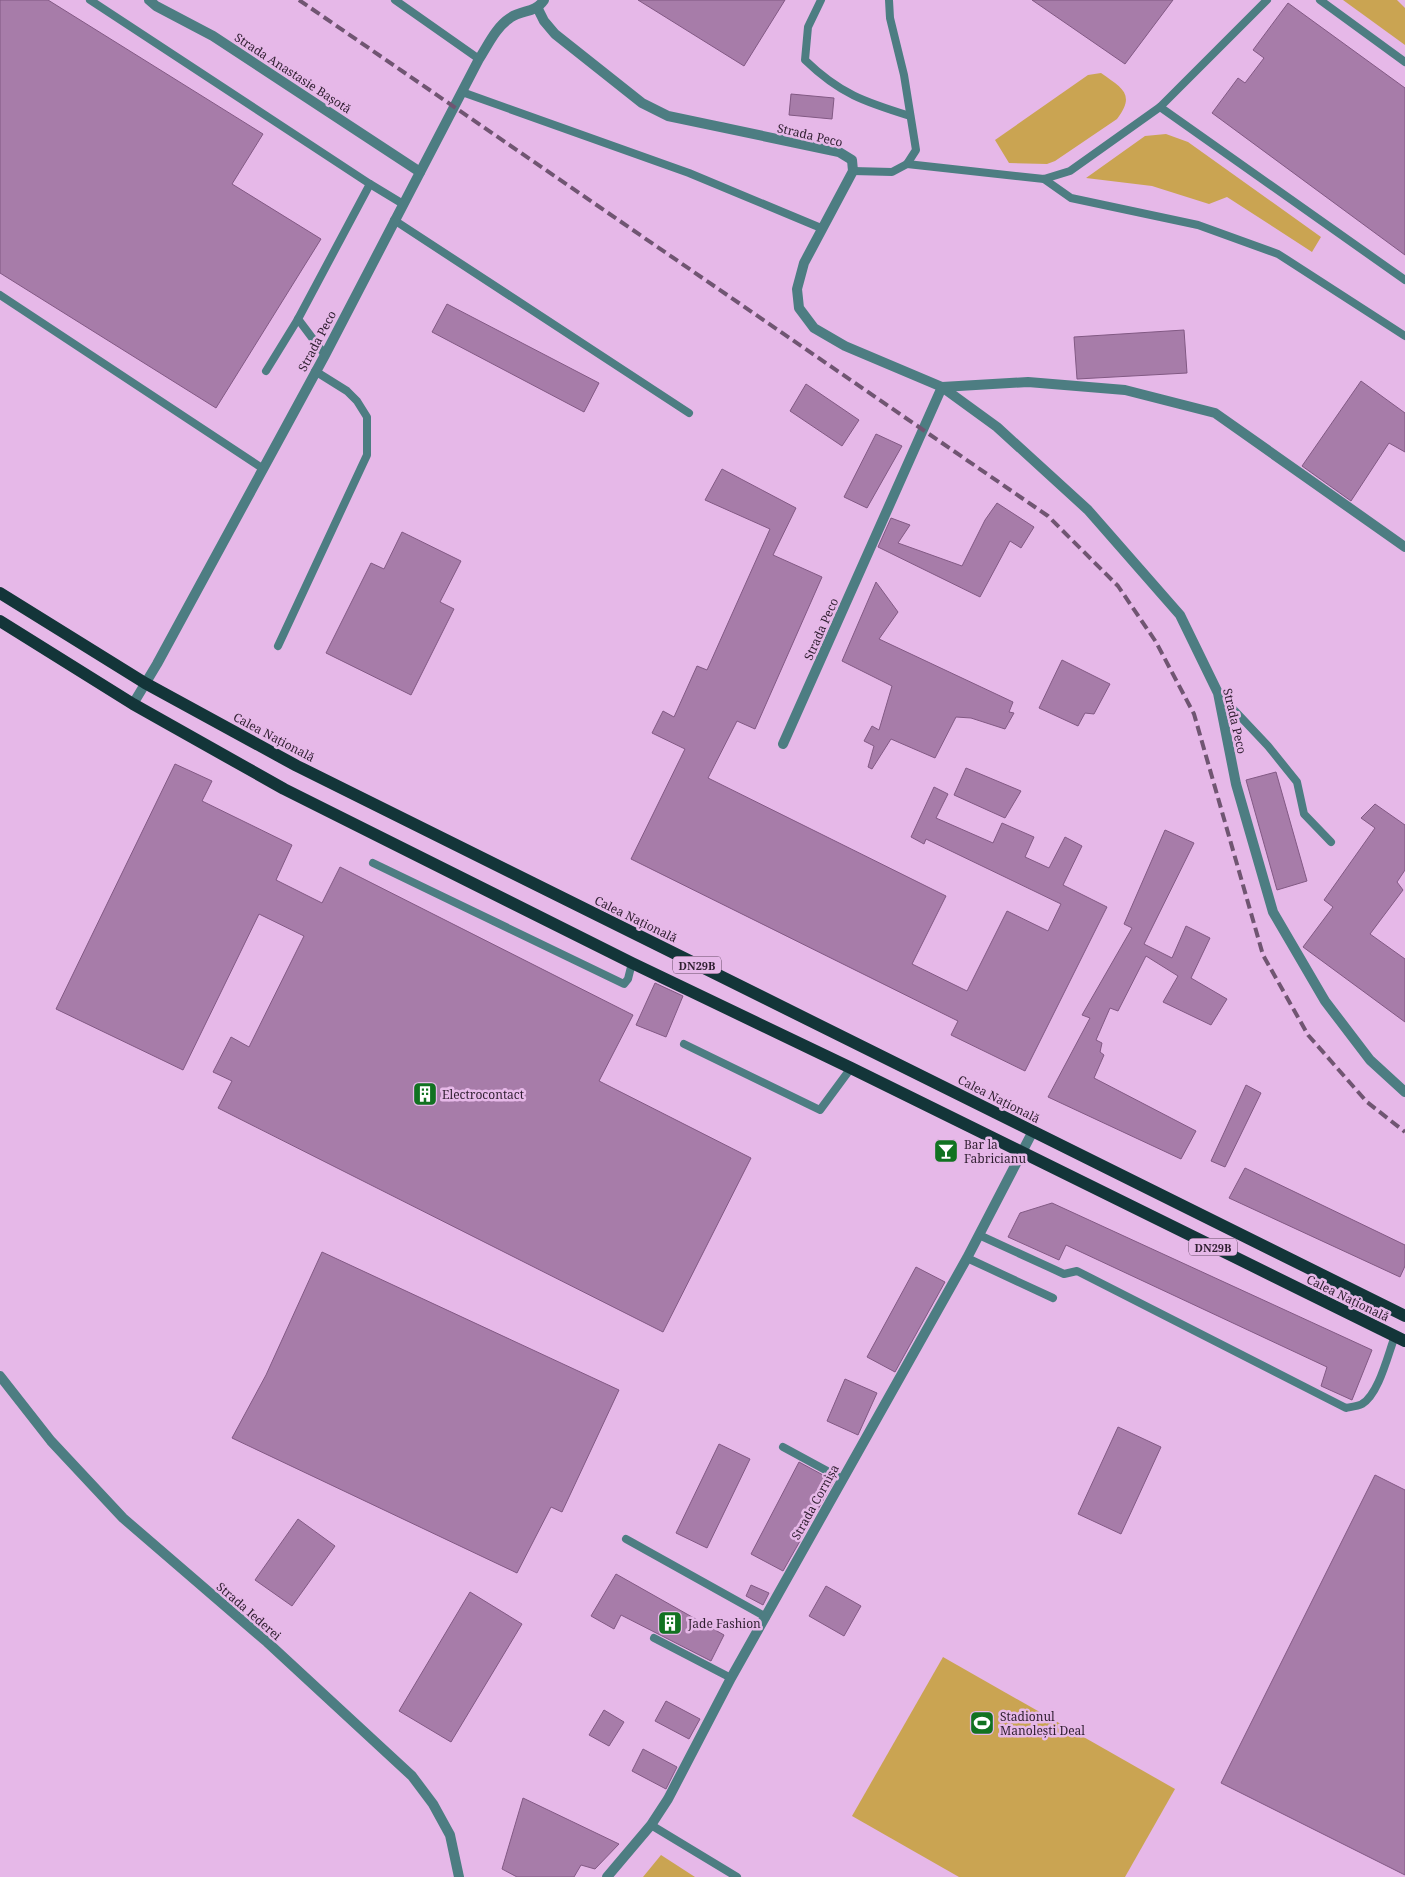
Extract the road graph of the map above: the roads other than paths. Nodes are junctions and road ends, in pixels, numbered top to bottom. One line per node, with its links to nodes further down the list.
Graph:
1 (90, 0): 18 (lane)
2 (149, 0): 16 (street, Strada Anastasie Bașotă)
3 (396, 0): 9 (lane)
4 (821, 0): 13 (lane)
5 (889, 0): 13 (lane)
6 (1267, 0): 12 (lane)
7 (1320, 0): 10 (lane)
8 (541, 4): 9 (street, Strada Peco); 15 (street, Strada Peco)
9 (479, 59): 11 (street, Strada Peco)
10 (1405, 62)
11 (462, 92): 16 (street, Strada Peco); 21 (lane)
12 (1160, 107): 17 (lane); 22 (lane)
13 (910, 116): 14 (lane)
14 (908, 164): 15 (lane); 17 (lane)
15 (853, 171): 21 (street, Strada Peco)
16 (420, 172): 19 (street, Strada Peco)
17 (1044, 179): 25 (lane)
18 (370, 184): 19 (lane); 24 (lane)
19 (403, 204): 20 (street, Strada Peco)
20 (394, 220): 26 (street, Strada Peco); 30 (lane)
21 (821, 228): 29 (street, Strada Peco)
22 (1405, 280)
23 (0, 296): 31 (lane)
24 (298, 319): 26 (lane); 27 (lane)
25 (1405, 336)
26 (325, 355): 28 (street, Strada Peco)
27 (266, 371)
28 (315, 372): 31 (street, Strada Peco); 35 (lane)
29 (942, 387): 32 (street, Strada Peco); 37 (street, Strada Peco); 39 (street, Strada Peco)
30 (688, 413)
31 (262, 468): 36 (street, Strada Peco)
32 (1405, 547)
33 (0, 593): 36 (main road, Calea Națională / DN29B)
34 (0, 621): 38 (main road, Calea Națională / DN29B)
35 (278, 646)
36 (145, 683): 38 (street, Strada Peco); 46 (main road, Calea Națională / DN29B)
37 (1218, 693): 40 (lane); 45 (street, Strada Peco)
38 (133, 704): 42 (main road, Calea Națională / DN29B)
39 (783, 744)
40 (1331, 842)
41 (373, 863): 42 (lane)
42 (632, 963): 44 (main road, Calea Națională / DN29B)
43 (684, 1044): 44 (lane)
44 (851, 1068): 47 (main road, Calea Națională / DN29B)
45 (1405, 1092)
46 (1033, 1131): 47 (street, Strada Cornișa); 51 (main road, Calea Națională / DN29B)
47 (1021, 1154): 48 (street, Strada Cornișa); 52 (main road, Calea Națională / DN29B)
48 (979, 1235): 49 (street, Strada Cornișa); 52 (lane)
49 (967, 1258): 50 (lane); 55 (street, Strada Cornișa)
50 (1053, 1298)
51 (1405, 1316)
52 (1400, 1339)
53 (0, 1376): 61 (street, Strada Iederei)
54 (783, 1448): 55 (lane)
55 (842, 1479): 57 (street, Strada Cornișa)
56 (626, 1539): 57 (lane)
57 (766, 1617): 59 (street, Strada Cornișa)
58 (654, 1638): 59 (lane)
59 (731, 1678): 60 (street, Strada Cornișa)
60 (651, 1825): 62 (street, Strada Cornișa); 63 (lane)
61 (459, 1877)
62 (608, 1877)
63 (737, 1877)

